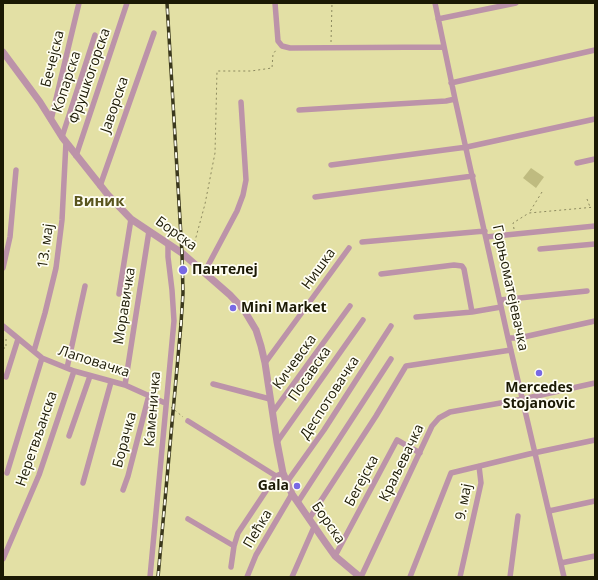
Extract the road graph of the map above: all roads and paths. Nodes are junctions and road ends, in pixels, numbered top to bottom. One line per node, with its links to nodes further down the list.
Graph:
1 (80, 3): 20 (street, Бечејска)
2 (127, 3): 23 (street, Фрушкогорска)
3 (275, 3): 10 (street)
4 (332, 3): 12 (path)
5 (435, 3): 7 (street, Горњоматејевачка)
6 (516, 3): 7 (street)
7 (438, 19): 11 (street, Горњоматејевачка)
8 (154, 33): 29 (street, Јаворска)
9 (95, 35): 21 (street, Копарска)
10 (280, 45): 12 (street); 46 (path)
11 (444, 47): 12 (street); 15 (street, Горњоматејевачка)
12 (331, 48)
13 (595, 50): 15 (street)
14 (3, 52): 20 (street, Борска)
15 (451, 83): 16 (street, Горњоматејевачка)
16 (455, 99): 18 (street); 22 (street, Горњоматејевачка)
17 (241, 102): 48 (street)
18 (299, 110)
19 (595, 119): 22 (street)
20 (51, 120): 21 (street, Борска)
21 (64, 139): 23 (street, Борска); 69 (street, 13. мај)
22 (466, 147): 26 (street); 28 (street, Горњоматејевачка)
23 (76, 156): 29 (street, Борска)
24 (595, 159): 25 (street)
25 (577, 163)
26 (331, 164)
27 (16, 170): 47 (street)
28 (473, 176): 31 (street); 40 (street, Горњоматејевачка)
29 (100, 186): 36 (street, Борска)
30 (542, 192): 35 (path)
31 (315, 197)
32 (587, 199): 33 (path)
33 (590, 208): 34 (path); 35 (path)
34 (595, 208)
35 (529, 213): 39 (path)
36 (131, 218): 38 (street, Борска); 52 (street)
37 (595, 226): 39 (street)
38 (150, 231): 42 (street, Борска); 79 (street, Моравичка)
39 (514, 233): 40 (street)
40 (486, 234): 41 (street); 53 (street, Горњоматејевачка)
41 (362, 242)
42 (168, 244): 46 (street, Борска); 84 (street, Каменичка)
43 (595, 244): 45 (street)
44 (349, 248): 72 (street, Нишка)
45 (540, 249)
46 (189, 260): 48 (street, Борска)
47 (3, 268)
48 (204, 273): 72 (street, Борска)
49 (381, 274): 56 (street)
50 (85, 286): 73 (street)
51 (586, 291): 53 (street)
52 (119, 294)
53 (500, 300): 55 (street, Горњоматејевачка)
54 (350, 306): 85 (street, Кичевска)
55 (501, 307): 56 (street); 63 (street, Горњоматејевачка)
56 (472, 312): 57 (street)
57 (416, 317)
58 (363, 320): 89 (street, Посавска)
59 (595, 321): 63 (street)
60 (3, 326): 64 (street, Лаповачка)
61 (391, 326): 95 (street, Деспотовачка)
62 (6, 337): 67 (path)
63 (508, 338): 68 (street, Горњоматејевачка)
64 (18, 339): 69 (street, Лаповачка); 76 (street)
65 (3, 340): 66 (path)
66 (3, 344)
67 (3, 348)
68 (511, 350): 83 (street, Горњоматејевачка); 104 (street)
69 (34, 351): 70 (street, Лаповачка)
70 (42, 358): 73 (street, Лаповачка); 93 (street)
71 (391, 359): 100 (street)
72 (265, 363): 82 (street, Борска)
73 (67, 368): 74 (street, Лаповачка)
74 (74, 371): 75 (street, Лаповачка); 109 (street, Неретвљанска)
75 (90, 376): 77 (street, Лаповачка); 87 (street)
76 (6, 377)
77 (111, 382): 79 (street, Лаповачка); 96 (street)
78 (595, 383): 83 (street, Краљевачка)
79 (125, 384): 81 (street, Лаповачка)
80 (213, 384): 82 (street)
81 (149, 395): 84 (street, Лаповачка); 97 (street, Борачка)
82 (270, 399): 85 (street, Борска)
83 (523, 399): 90 (street, Краљевачка); 91 (street, Горњоматејевачка)
84 (166, 403): 86 (path); 112 (street, Каменичка)
85 (273, 412): 89 (street, Борска)
86 (188, 421): 94 (street)
87 (69, 436)
88 (595, 440): 91 (street, 9. мај)
89 (277, 442): 94 (street, Борска)
90 (420, 453): 107 (street, Бегејска); 115 (street, Краљевачка)
91 (536, 453): 92 (street, 9. мај); 101 (street, Горњоматејевачка)
92 (479, 466): 116 (street); 117 (street, 9. мај)
93 (8, 473)
94 (280, 474): 95 (street, Борска); 106 (street)
95 (287, 482): 98 (street, Борска)
96 (83, 483)
97 (123, 490)
98 (292, 494): 100 (street, Борска); 113 (street, Пећка)
99 (595, 501): 101 (street)
100 (298, 502): 104 (street, Борска)
101 (549, 511): 110 (street, Горњоматејевачка)
102 (518, 516): 118 (street)
103 (188, 519): 106 (street)
104 (309, 519): 105 (street, Борска)
105 (314, 527): 107 (street, Борска); 114 (street)
106 (234, 546): 111 (street)
107 (335, 556): 115 (street, Борска)
108 (595, 556): 110 (street)
109 (3, 559)
110 (561, 563): 119 (street, Горњоматејевачка)
111 (230, 567)
112 (150, 577)
113 (247, 577)
114 (292, 577)
115 (360, 577)
116 (410, 577)
117 (460, 577)
118 (510, 577)
119 (564, 577)

